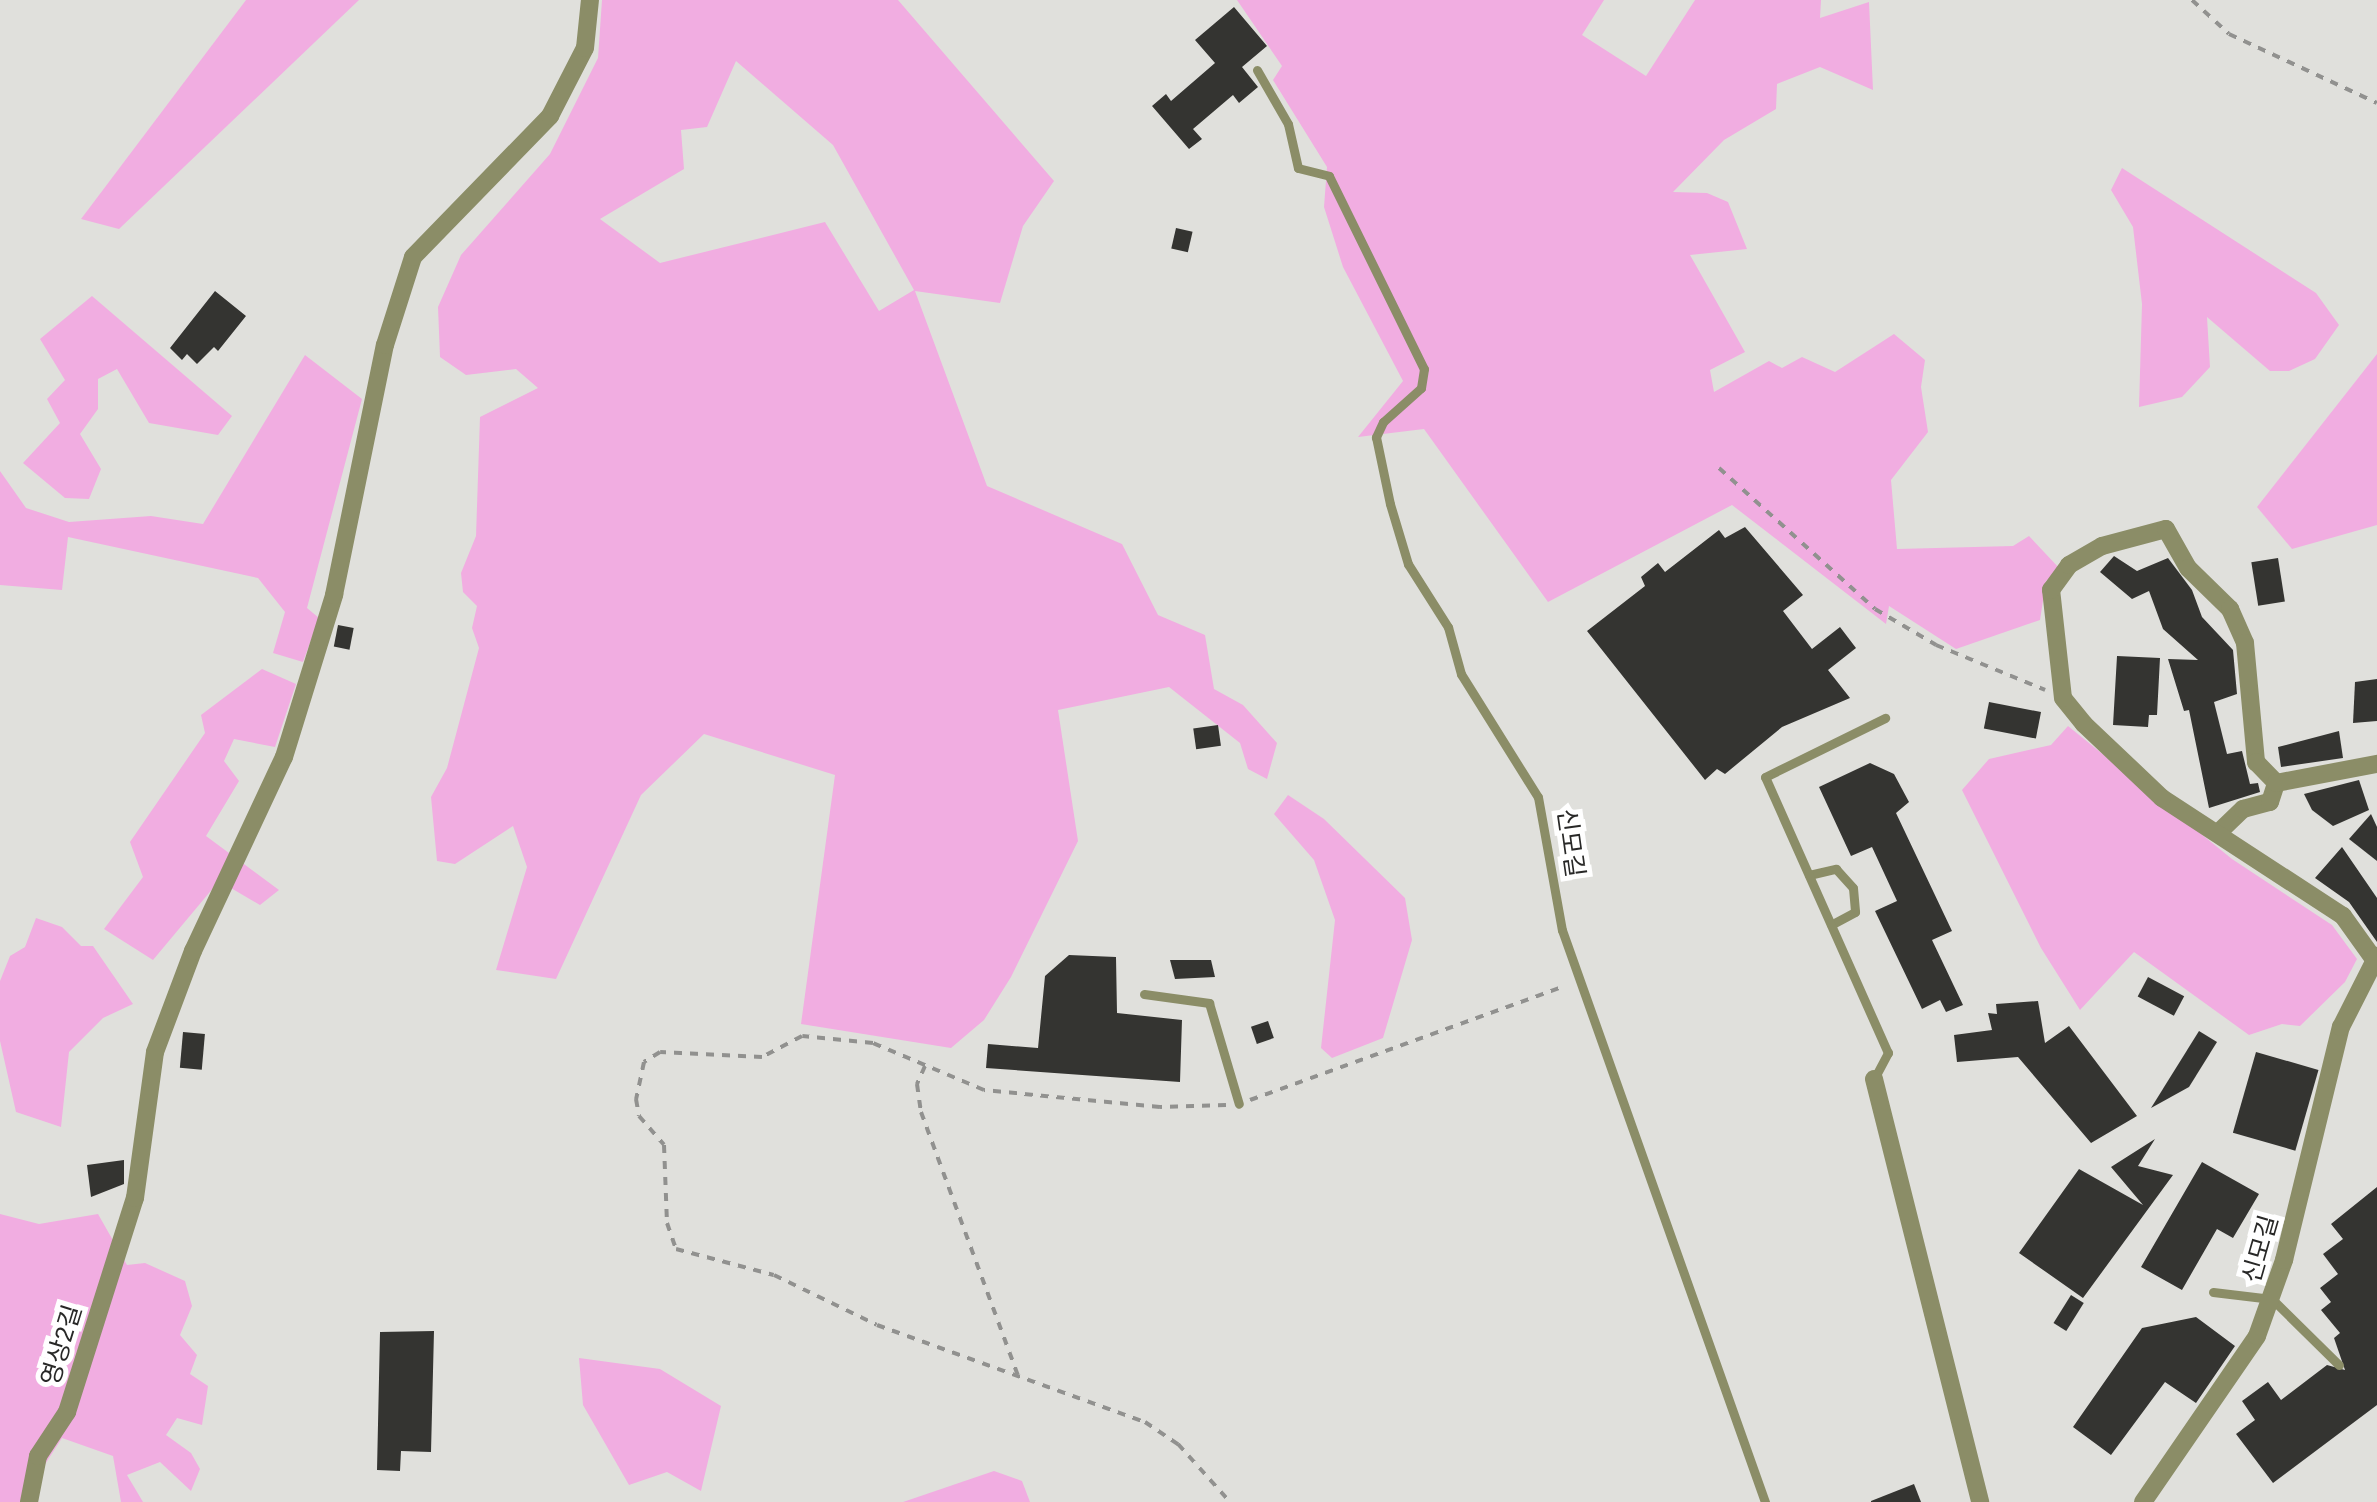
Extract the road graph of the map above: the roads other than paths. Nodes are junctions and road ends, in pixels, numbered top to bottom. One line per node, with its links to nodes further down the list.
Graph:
1 (590, 0): 17 (street, 영상2길)
2 (1257, 70): 18 (lane, 신모길)
3 (1884, 718): 7 (lane)
4 (2377, 764): 5 (street)
5 (2276, 784): 6 (street); 6 (street, 신모길)
6 (2218, 833): 9 (street, 신모길)
7 (1809, 874): 8 (lane); 8 (lane)
8 (1831, 924): 12 (lane)
9 (2375, 957): 10 (street, 신모길)
10 (2371, 981): 15 (street, 신모길)
11 (1144, 994): 13 (lane)
12 (1874, 1079): 19 (street)
13 (1239, 1104)
14 (2213, 1292): 15 (lane)
15 (2272, 1299): 16 (lane); 20 (street, 신모길)
16 (2338, 1365)
17 (29, 1502)
18 (1766, 1502)
19 (1980, 1502)
20 (2142, 1502)

